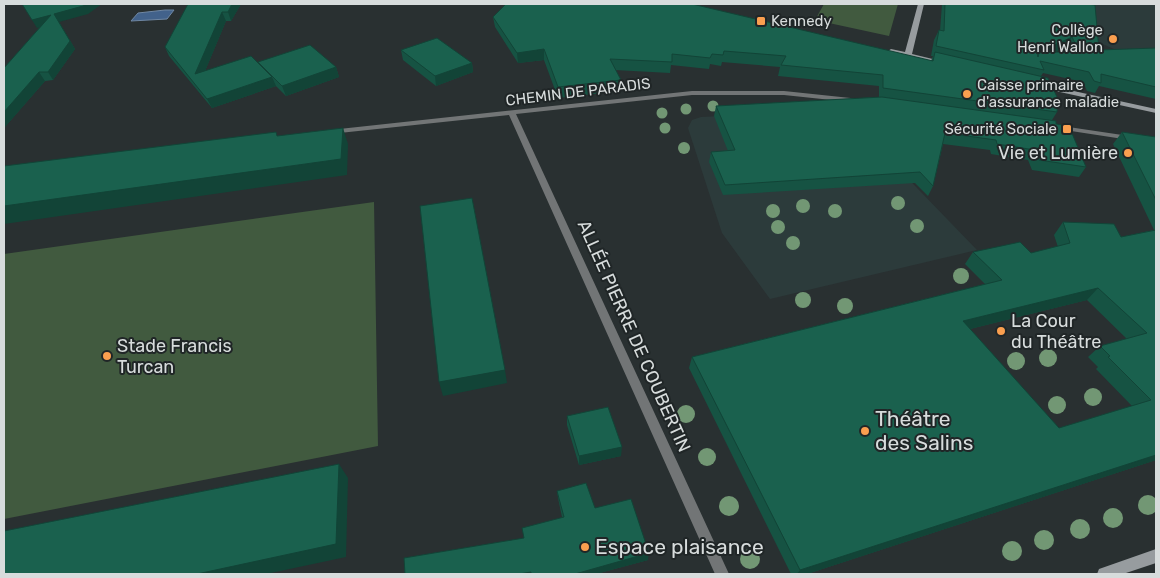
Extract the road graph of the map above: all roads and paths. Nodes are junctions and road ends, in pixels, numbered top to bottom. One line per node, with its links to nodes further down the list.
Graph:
1 (921, 4): 3 (main road)
2 (879, 49): 3 (main road)
3 (908, 55): 4 (main road)
4 (956, 66)
5 (1032, 83): 7 (main road)
6 (872, 102): 8 (street, CHEMIN DE PARADIS)
7 (1156, 111)
8 (512, 113): 10 (street, CHEMIN DE PARADIS); 13 (street, ALLÉE PIERRE DE COUBERTIN)
9 (1048, 126): 11 (street)
10 (326, 132)
11 (1156, 142)
12 (1156, 556): 14 (main road)
13 (722, 574)
14 (1104, 574)

